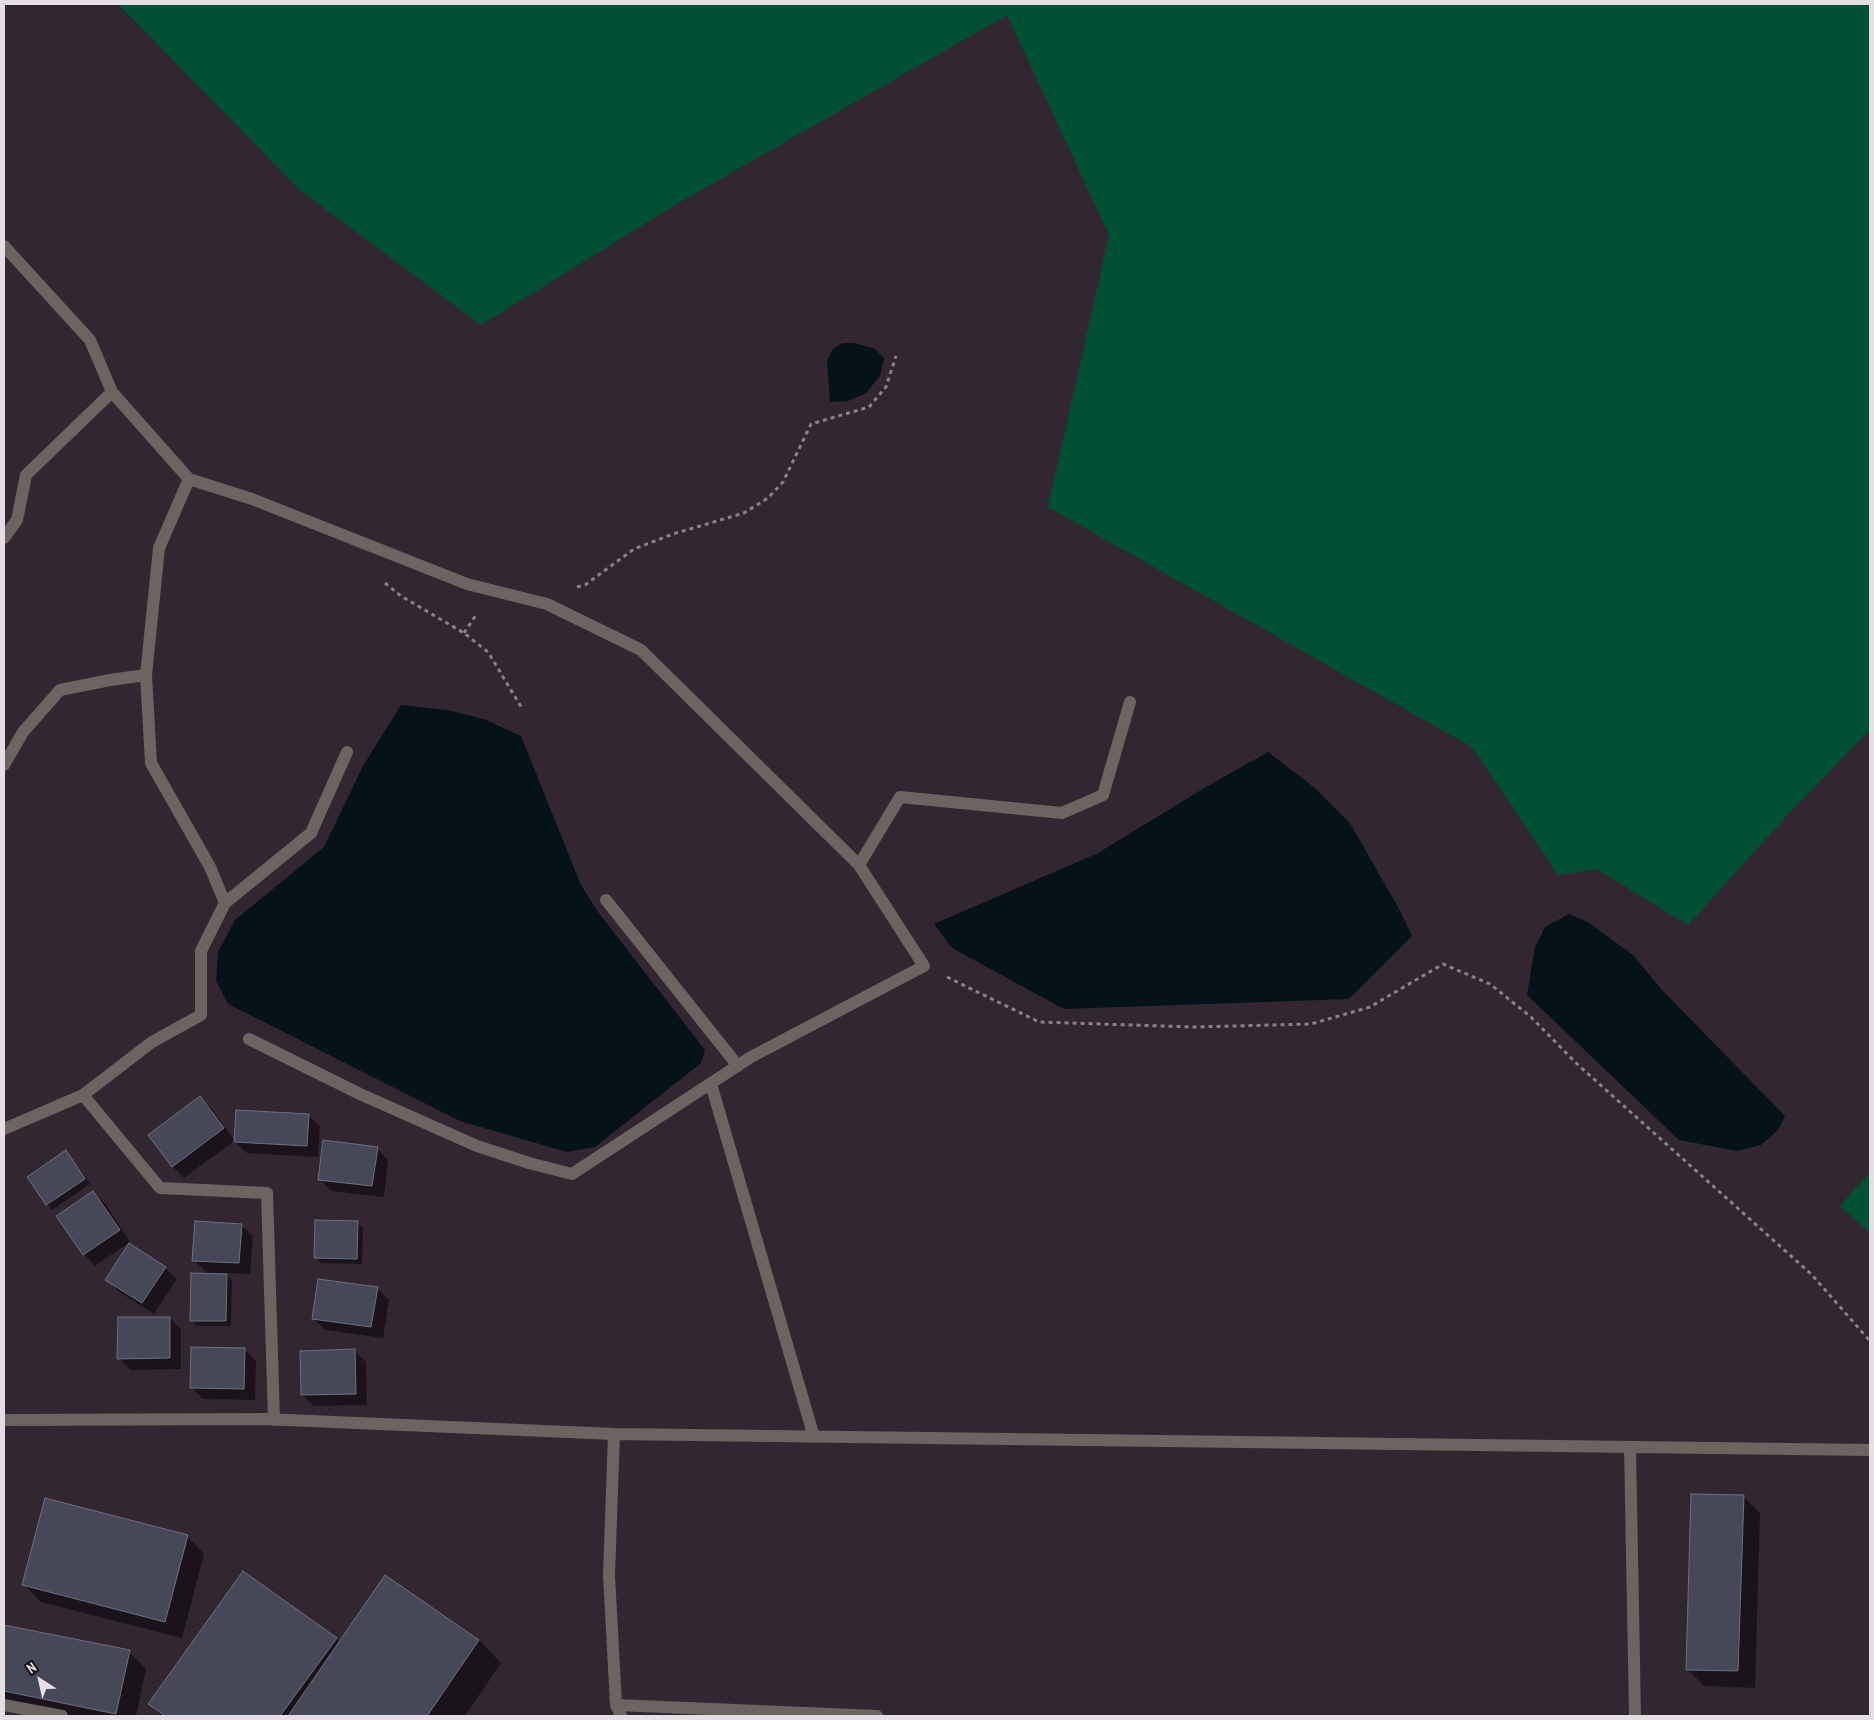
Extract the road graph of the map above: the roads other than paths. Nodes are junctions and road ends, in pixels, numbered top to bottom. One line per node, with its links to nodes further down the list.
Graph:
1 (4, 246): 2 (street)
2 (112, 392): 3 (street); 4 (street)
3 (189, 479): 5 (street); 9 (street)
4 (4, 538)
5 (146, 675): 8 (street); 11 (street)
6 (1130, 702): 9 (street)
7 (347, 752): 11 (street)
8 (4, 765)
9 (859, 865): 13 (street)
10 (606, 900): 13 (street)
11 (225, 903): 15 (street)
12 (249, 1039): 14 (street)
13 (738, 1066): 14 (street)
14 (711, 1084): 20 (street)
15 (82, 1095): 16 (street); 18 (street)
16 (4, 1129)
17 (4, 1420): 18 (street)
18 (274, 1420): 19 (street)
19 (614, 1434): 20 (street); 24 (street)
20 (814, 1437): 21 (street)
21 (1630, 1447): 22 (street); 27 (street)
22 (1870, 1450)
23 (4, 1705): 25 (street)
24 (619, 1711): 26 (street)
25 (62, 1716)
26 (877, 1716)
27 (1635, 1716)

